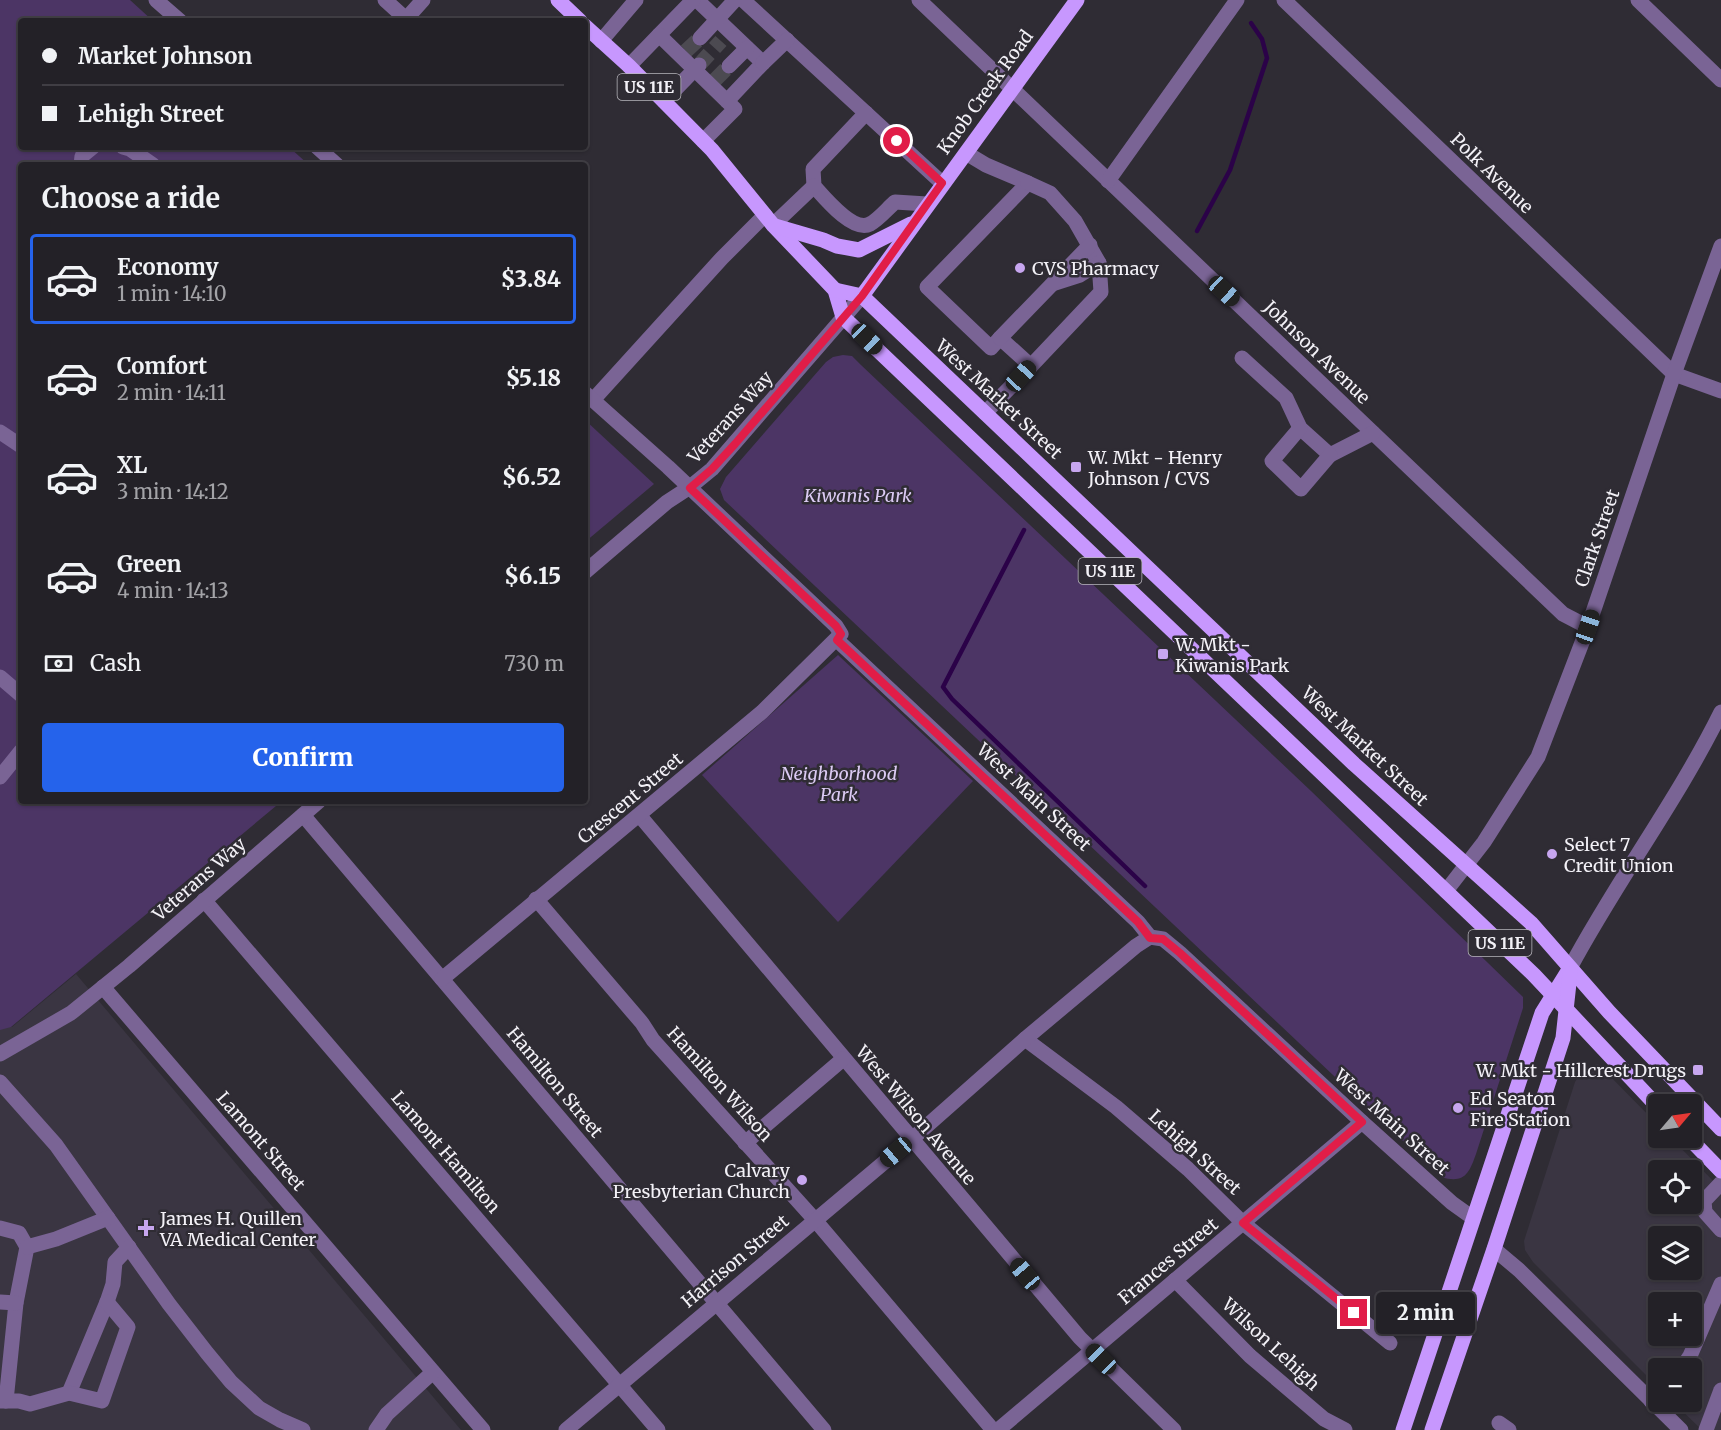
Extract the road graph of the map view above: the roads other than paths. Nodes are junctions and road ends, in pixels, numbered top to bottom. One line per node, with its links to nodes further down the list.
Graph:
1 (156, 0): 14 (street)
2 (385, 0): 15 (street)
3 (423, 0): 16 (street)
4 (558, 0): 17 (main road)
5 (636, 0): 23 (street)
6 (695, 0): 18 (street); 20 (street)
7 (735, 0): 18 (street)
8 (743, 0): 22 (street)
9 (920, 0): 30 (street, Johnson Avenue)
10 (1077, 0): 30 (main road, Knob Creek Road)
11 (1237, 0): 42 (street)
12 (1284, 0): 59 (street, Polk Avenue)
13 (1638, 0): 29 (street)
14 (177, 18)
15 (405, 18)
16 (407, 18)
17 (577, 18)
18 (718, 20): 21 (street); 24 (street)
19 (588, 29): 23 (main road, US 11E)
20 (659, 35): 26 (street); 28 (street)
21 (700, 38)
22 (787, 40): 25 (street); 33 (street)
23 (601, 41): 26 (main road, US 11E)
24 (747, 48): 25 (street); 27 (street)
25 (763, 63): 32 (street)
26 (629, 66): 31 (main road, US 11E)
27 (729, 66)
28 (697, 67): 31 (street); 32 (street)
29 (1721, 80)
30 (1012, 89): 38 (main road, Knob Creek Road); 42 (street, Johnson Avenue)
31 (663, 101): 34 (main road, US 11E)
32 (727, 101): 34 (street)
33 (866, 113): 43 (street); 45 (street)
34 (703, 141): 47 (main road, US 11E)
35 (89, 150): 39 (street)
36 (131, 150): 40 (street)
37 (320, 150): 41 (street)
38 (966, 153): 43 (main road, Knob Creek Road); 44 (street)
39 (81, 162)
40 (149, 162)
41 (334, 162)
42 (1108, 181): 65 (street, Johnson Avenue)
43 (942, 183): 46 (main road, Knob Creek Road)
44 (1028, 183): 49 (street); 56 (street)
45 (814, 186): 46 (street); 47 (street)
46 (927, 204): 48 (main road, Knob Creek Road)
47 (769, 220): 48 (main road); 53 (main road, US 11E); 61 (street)
48 (914, 222): 54 (main road, Knob Creek Road)
49 (1090, 245): 51 (street); 52 (street)
50 (1721, 246): 59 (street, Clark Street)
51 (1099, 262): 52 (street); 58 (street)
52 (1053, 284): 56 (street)
53 (835, 290): 54 (main road); 55 (main road, US 11E)
54 (862, 296): 55 (street, Veterans Way); 62 (main road, West Market Street / US 11E)
55 (843, 317): 68 (street, Veterans Way); 81 (main road, US 11E)
56 (1000, 338): 58 (street)
57 (1242, 358): 63 (street)
58 (1030, 366): 62 (street)
59 (1674, 374): 60 (street); 70 (street, Clark Street)
60 (1721, 391)
61 (589, 396): 68 (street, West Main Street)
62 (985, 412): 80 (main road, West Market Street / US 11E)
63 (1300, 428): 67 (street); 67 (street)
64 (0, 432): 66 (street)
65 (1373, 433): 67 (street); 70 (street, Johnson Avenue)
66 (18, 444)
67 (1330, 455)
68 (690, 488): 69 (street, Veterans Way); 71 (street, West Main Street)
69 (588, 569)
70 (1588, 627): 80 (street, Clark Street)
71 (837, 640): 79 (street, Crescent Street); 84 (street, West Main Street)
72 (0, 677): 73 (street)
73 (18, 692)
74 (1721, 712): 85 (street)
75 (18, 755): 76 (street)
76 (0, 777)
77 (316, 804): 78 (street, Veterans Way)
78 (303, 815): 82 (street, Veterans Way); 86 (street, Hamilton Street)
79 (640, 816): 83 (street, Crescent Street); 92 (street, West Wilson Avenue)
80 (1467, 866): 81 (street, Clark Street); 85 (main road, West Market Street / US 11E)
81 (1446, 891): 88 (main road, US 11E)
82 (204, 900): 87 (street, Veterans Way); 121 (street, Lamont Hamilton)
83 (536, 900): 86 (street, Crescent Street); 98 (street, Hamilton Wilson)
84 (1150, 938): 90 (street, Harrison Street); 95 (street, West Main Street)
85 (1570, 968): 88 (main road); 89 (main road); 96 (main road, West Market Street / US 11E)
86 (442, 979): 115 (street, Hamilton Street)
87 (104, 987): 91 (street, Veterans Way); 120 (street, Lamont Street)
88 (1553, 995): 89 (main road, US 11E); 103 (main road)
89 (1566, 1008): 94 (main road, US 11E); 110 (main road)
90 (1024, 1039): 97 (street, Harrison Street); 105 (street, Lehigh Street)
91 (0, 1054)
92 (843, 1059): 97 (street, West Wilson Avenue); 98 (street)
93 (0, 1082): 102 (street)
94 (1648, 1097)
95 (1362, 1122): 103 (street, West Main Street); 105 (street, Frances Street)
96 (1721, 1129)
97 (912, 1139): 104 (street, Harrison Street); 118 (street, West Wilson Avenue)
98 (745, 1143): 104 (street, Hamilton Wilson)
99 (1699, 1148): 100 (main road)
100 (1721, 1171)
101 (1721, 1183): 107 (street)
102 (108, 1218): 108 (street); 109 (street)
103 (1473, 1218): 137 (main road)
104 (815, 1220): 115 (street, Harrison Street); 133 (street, Hamilton Wilson)
105 (1243, 1223): 111 (street, Frances Street); 117 (street, Lehigh Street)
106 (0, 1228): 108 (street)
107 (1721, 1230)
108 (27, 1247): 116 (street)
109 (129, 1247): 114 (street); 127 (street)
110 (1494, 1249): 124 (street); 138 (main road)
111 (1175, 1280): 118 (street, Frances Street); 136 (street, Wilson Lehigh)
112 (1721, 1284): 119 (street)
113 (0, 1302): 116 (street)
114 (107, 1302): 123 (street); 123 (street)
115 (716, 1302): 121 (street, Harrison Street); 132 (street, Hamilton Street)
116 (16, 1303): 125 (street)
117 (1390, 1343)
118 (1092, 1351): 134 (street, Frances Street); 135 (street, West Wilson Avenue)
119 (1689, 1358)
120 (433, 1372): 128 (street); 129 (street, Lamont Street)
121 (619, 1384): 130 (street, Harrison Street); 131 (street, Lamont Hamilton)
122 (1721, 1390): 140 (street)
123 (69, 1393): 125 (street)
124 (1648, 1398)
125 (3, 1401)
126 (1662, 1412): 139 (street)
127 (303, 1430)
128 (376, 1430)
129 (483, 1430)
130 (566, 1430)
131 (658, 1430)
132 (824, 1430)
133 (993, 1430)
134 (998, 1430)
135 (1174, 1430)
136 (1345, 1430)
137 (1403, 1430)
138 (1432, 1430)
139 (1681, 1430)
140 (1706, 1430)

